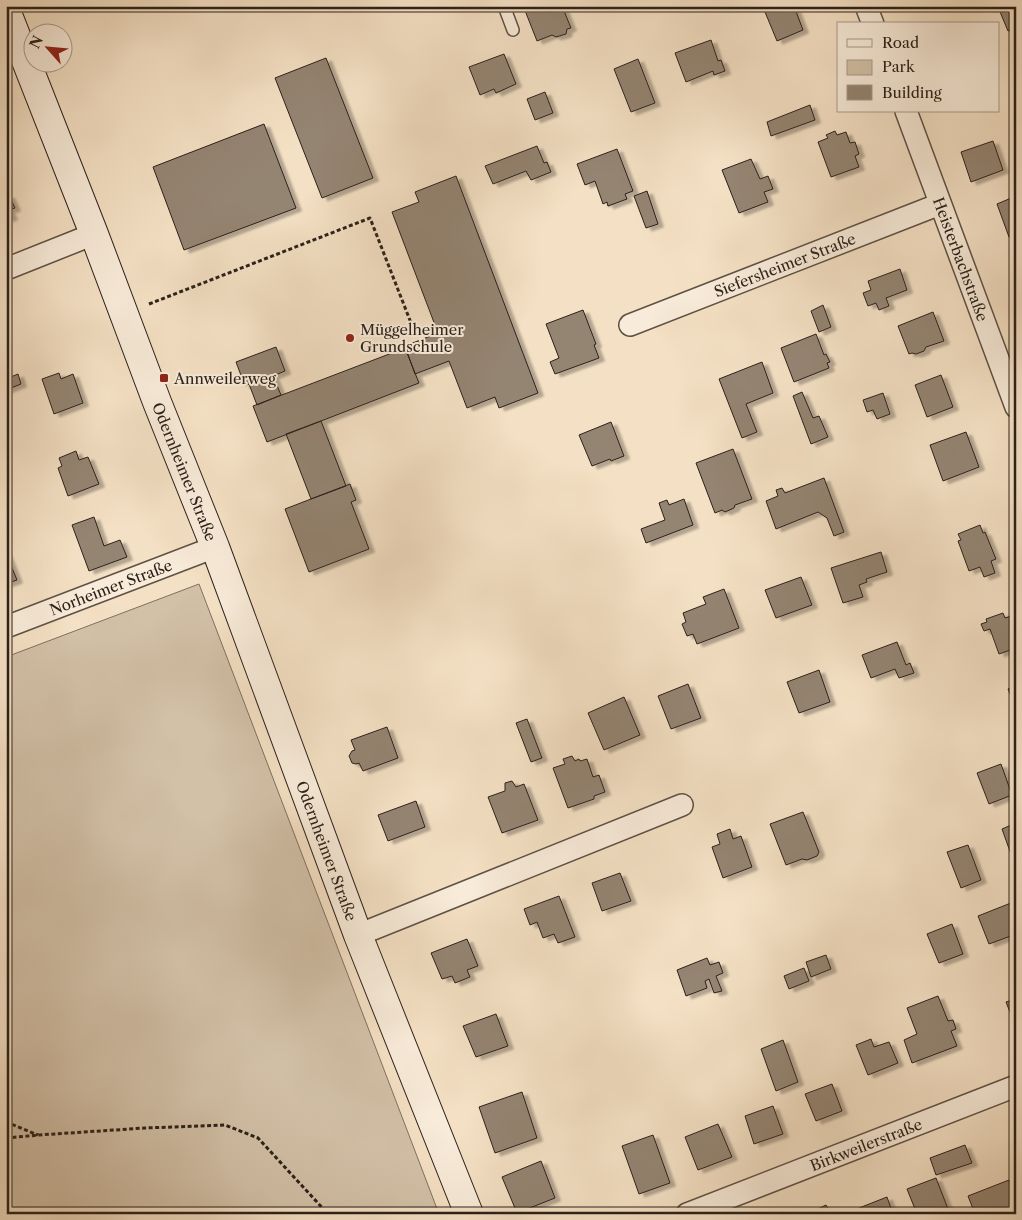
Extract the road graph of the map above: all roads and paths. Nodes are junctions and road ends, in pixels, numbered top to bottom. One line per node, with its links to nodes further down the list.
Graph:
1 (15, 6): 4 (street)
2 (504, 6): 6 (lane)
3 (866, 6): 5 (street)
4 (6, 10): 9 (street, Odernheimer Straße)
5 (872, 22)
6 (513, 30)
7 (906, 112): 8 (street, Heisterbachstraße)
8 (940, 204): 12 (street, Siefersheimer Straße); 14 (street, Heisterbachstraße)
9 (94, 234): 10 (street); 11 (street, Odernheimer Straße)
10 (6, 269)
11 (125, 314): 13 (path); 15 (street, Odernheimer Straße)
12 (630, 325)
13 (413, 328)
14 (1016, 407)
15 (215, 547): 16 (street, Norheimer Straße); 18 (street, Odernheimer Straße)
16 (6, 627)
17 (682, 805): 18 (street, Odernheimer Straße)
18 (358, 935): 25 (street, Odernheimer Straße)
19 (1016, 1086): 23 (street, Birkweilerstraße)
20 (6, 1122): 21 (path)
21 (39, 1135): 22 (path); 24 (path)
22 (6, 1138)
23 (718, 1208): 26 (street, Birkweilerstraße)
24 (328, 1214)
25 (469, 1214)
26 (687, 1214)

